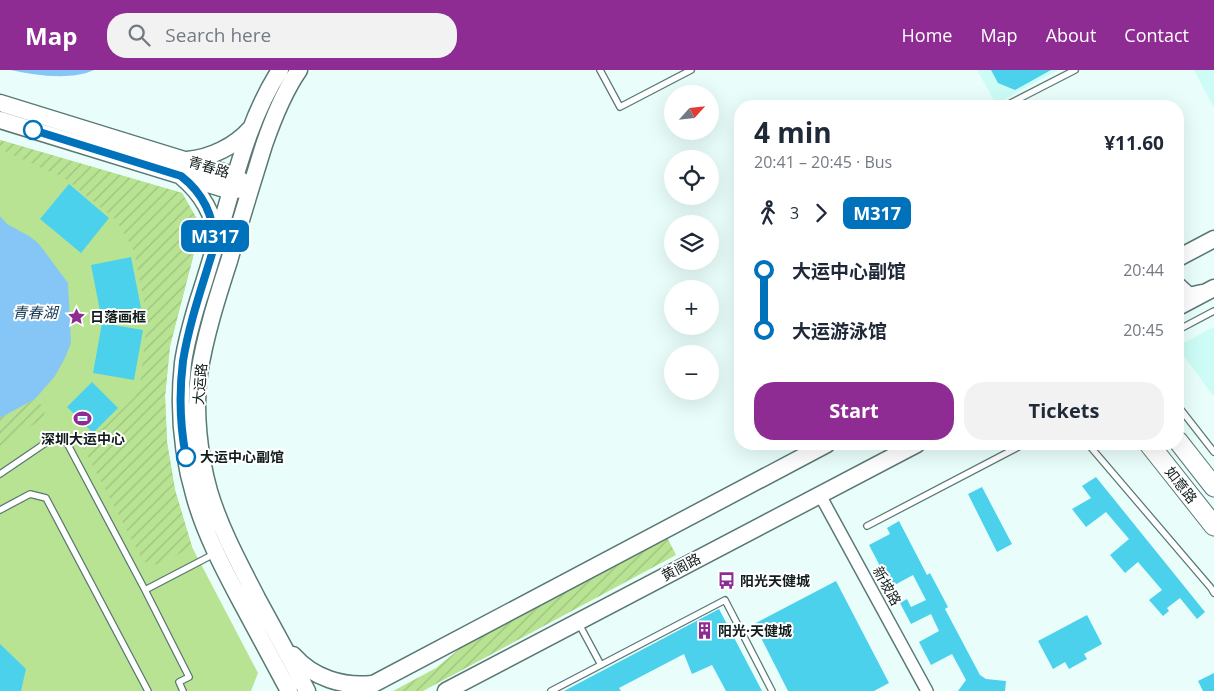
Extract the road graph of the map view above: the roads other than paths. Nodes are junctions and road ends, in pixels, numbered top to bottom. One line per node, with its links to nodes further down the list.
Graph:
1 (280, 70): 9 (street, 大运路)
2 (299, 70): 12 (street, 大运路)
3 (600, 70): 4 (lane)
4 (691, 70)
5 (1075, 70): 6 (lane)
6 (1017, 100)
7 (0, 102): 10 (street, 青春路)
8 (0, 120): 10 (street, 青春路)
9 (252, 126): 10 (street); 11 (street, 大运路)
10 (183, 168): 11 (street, 青春路); 14 (street)
11 (234, 183): 12 (street, 青春路); 14 (street, 大运路)
12 (251, 188): 39 (street, 大运路)
13 (1214, 239): 15 (street)
14 (214, 247): 35 (street, 大运路)
15 (1184, 256)
16 (1209, 290): 17 (street); 18 (street)
17 (1184, 291)
18 (1184, 304)
19 (1214, 311): 20 (lane)
20 (1184, 327)
21 (1184, 414): 28 (lane)
22 (1184, 449): 30 (main road, 如意路)
23 (816, 450): 42 (street)
24 (906, 450): 31 (street, 黄阁路)
25 (1013, 450): 33 (lane)
26 (1093, 450): 37 (lane)
27 (1154, 450): 34 (main road, 如意路)
28 (1214, 452)
29 (0, 474): 36 (lane)
30 (1214, 487)
31 (820, 495): 38 (street, 黄阁路); 52 (street, 新坡路)
32 (0, 510): 43 (lane)
33 (867, 526)
34 (1214, 526)
35 (216, 553): 36 (lane); 40 (street, 大运路)
36 (145, 590): 44 (lane)
37 (1214, 593)
38 (578, 622): 41 (lane); 49 (street, 黄阁路)
39 (281, 642): 42 (street); 47 (street, 大运路)
40 (273, 660): 45 (street); 46 (street, 大运路)
41 (601, 665): 50 (lane); 51 (lane)
42 (375, 683): 48 (street)
43 (148, 691)
44 (183, 691)
45 (276, 691)
46 (289, 691)
47 (307, 691)
48 (360, 691)
49 (446, 691)
50 (551, 691)
51 (772, 691)
52 (927, 691)

